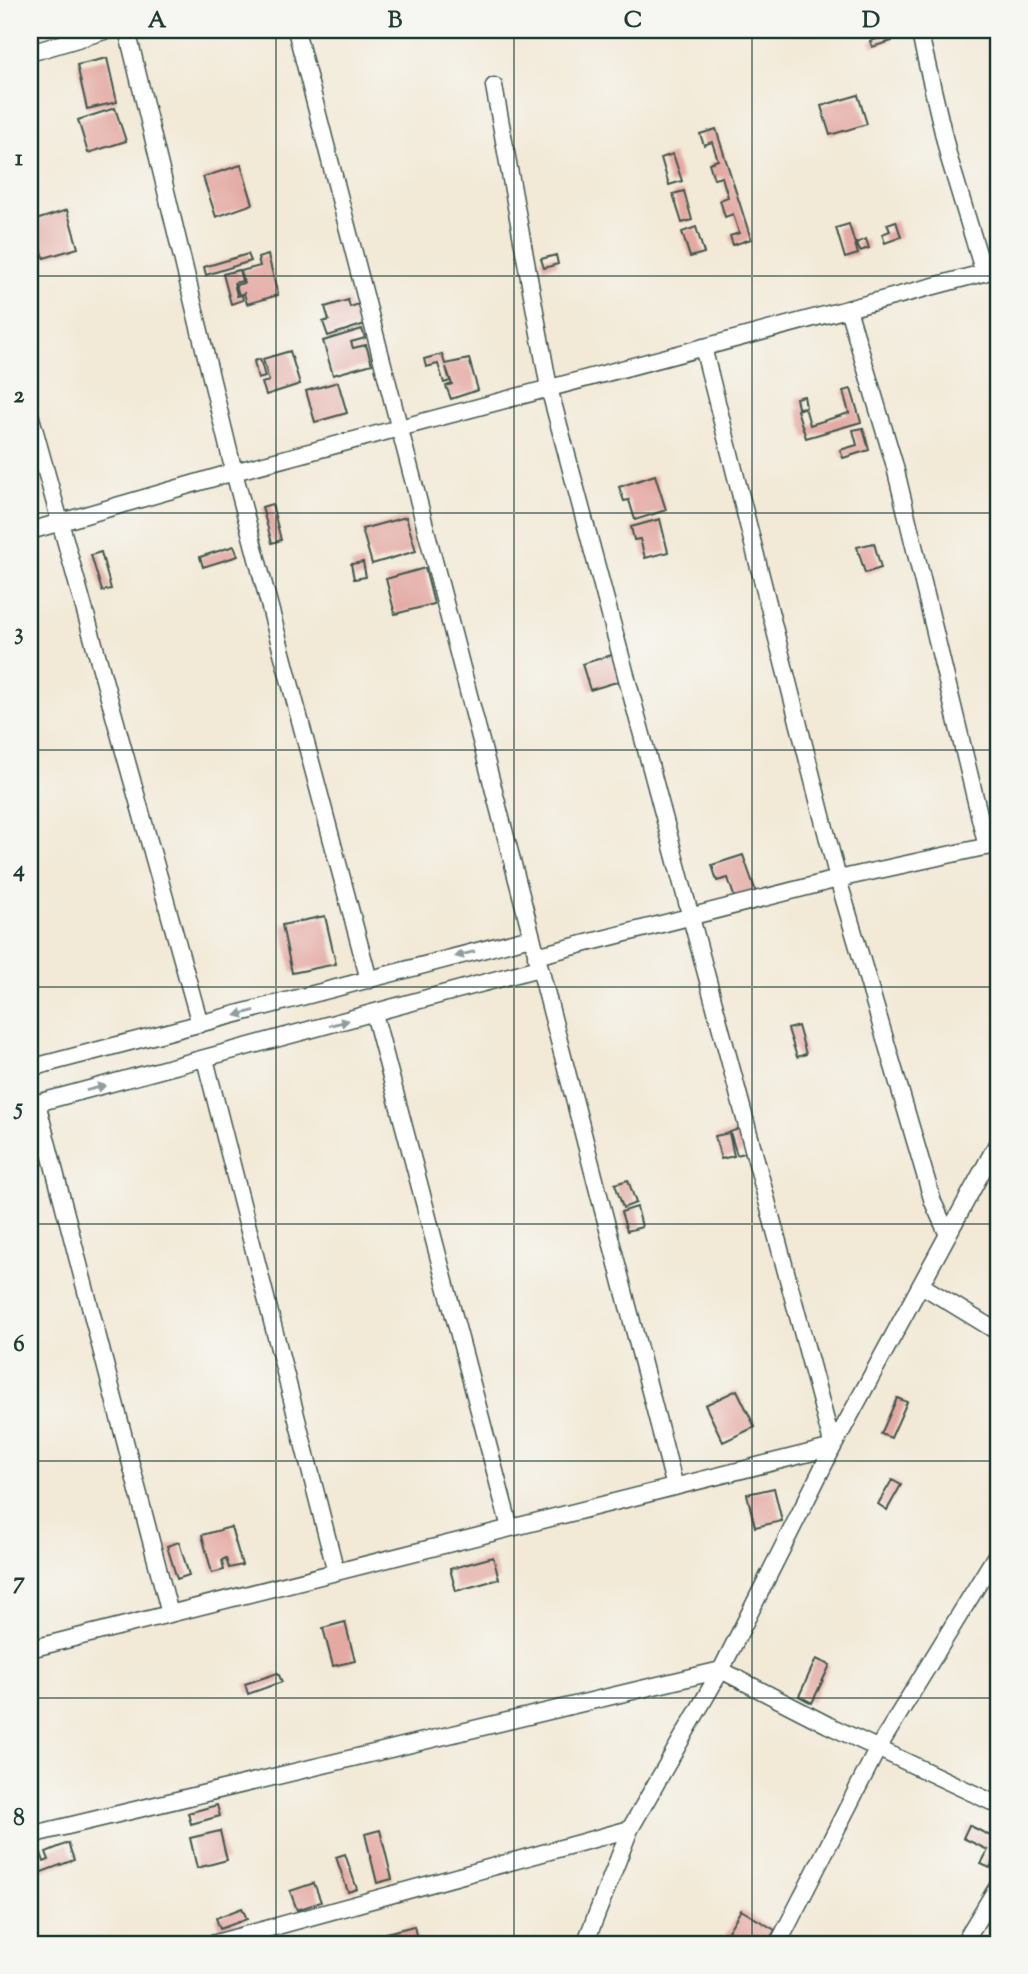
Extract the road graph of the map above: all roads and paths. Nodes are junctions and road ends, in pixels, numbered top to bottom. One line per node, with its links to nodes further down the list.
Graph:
1 (107, 30): 5 (street)
2 (127, 30): 14 (street)
3 (296, 30): 13 (street)
4 (919, 30): 7 (street)
5 (30, 53)
6 (494, 86): 11 (street)
7 (992, 271): 8 (street); 9 (street)
8 (998, 286)
9 (848, 309): 10 (street); 17 (street)
10 (703, 347): 11 (street); 18 (street)
11 (549, 388): 13 (street); 19 (street)
12 (30, 414): 15 (street)
13 (401, 428): 14 (street); 20 (street)
14 (234, 472): 15 (street); 22 (street)
15 (60, 522): 16 (street); 24 (street)
16 (30, 531)
17 (993, 846): 18 (street)
18 (838, 879): 19 (street); 29 (street)
19 (692, 918): 21 (street); 32 (street)
20 (531, 937): 21 (street); 22 (street, one-way to 22)
21 (538, 962): 23 (street); 33 (street)
22 (369, 980): 24 (street, one-way to 24)
23 (373, 1013): 25 (street, one-way to 23); 34 (street)
24 (200, 1024): 26 (street)
25 (205, 1059): 27 (street, one-way to 25); 36 (street)
26 (30, 1068)
27 (33, 1104): 37 (street)
28 (998, 1142): 29 (street)
29 (948, 1235): 30 (street)
30 (921, 1285): 31 (street); 32 (street)
31 (998, 1332)
32 (834, 1447): 33 (street); 39 (street)
33 (675, 1487): 34 (street)
34 (510, 1528): 36 (street)
35 (998, 1552): 40 (street)
36 (337, 1572): 37 (street)
37 (170, 1614): 38 (street)
38 (30, 1649)
39 (721, 1670): 40 (street); 42 (street); 43 (street)
40 (877, 1748): 41 (street); 47 (street)
41 (998, 1805)
42 (630, 1829): 45 (street); 46 (street)
43 (30, 1835)
44 (998, 1886): 48 (street)
45 (212, 1944)
46 (585, 1944)
47 (778, 1944)
48 (963, 1944)

